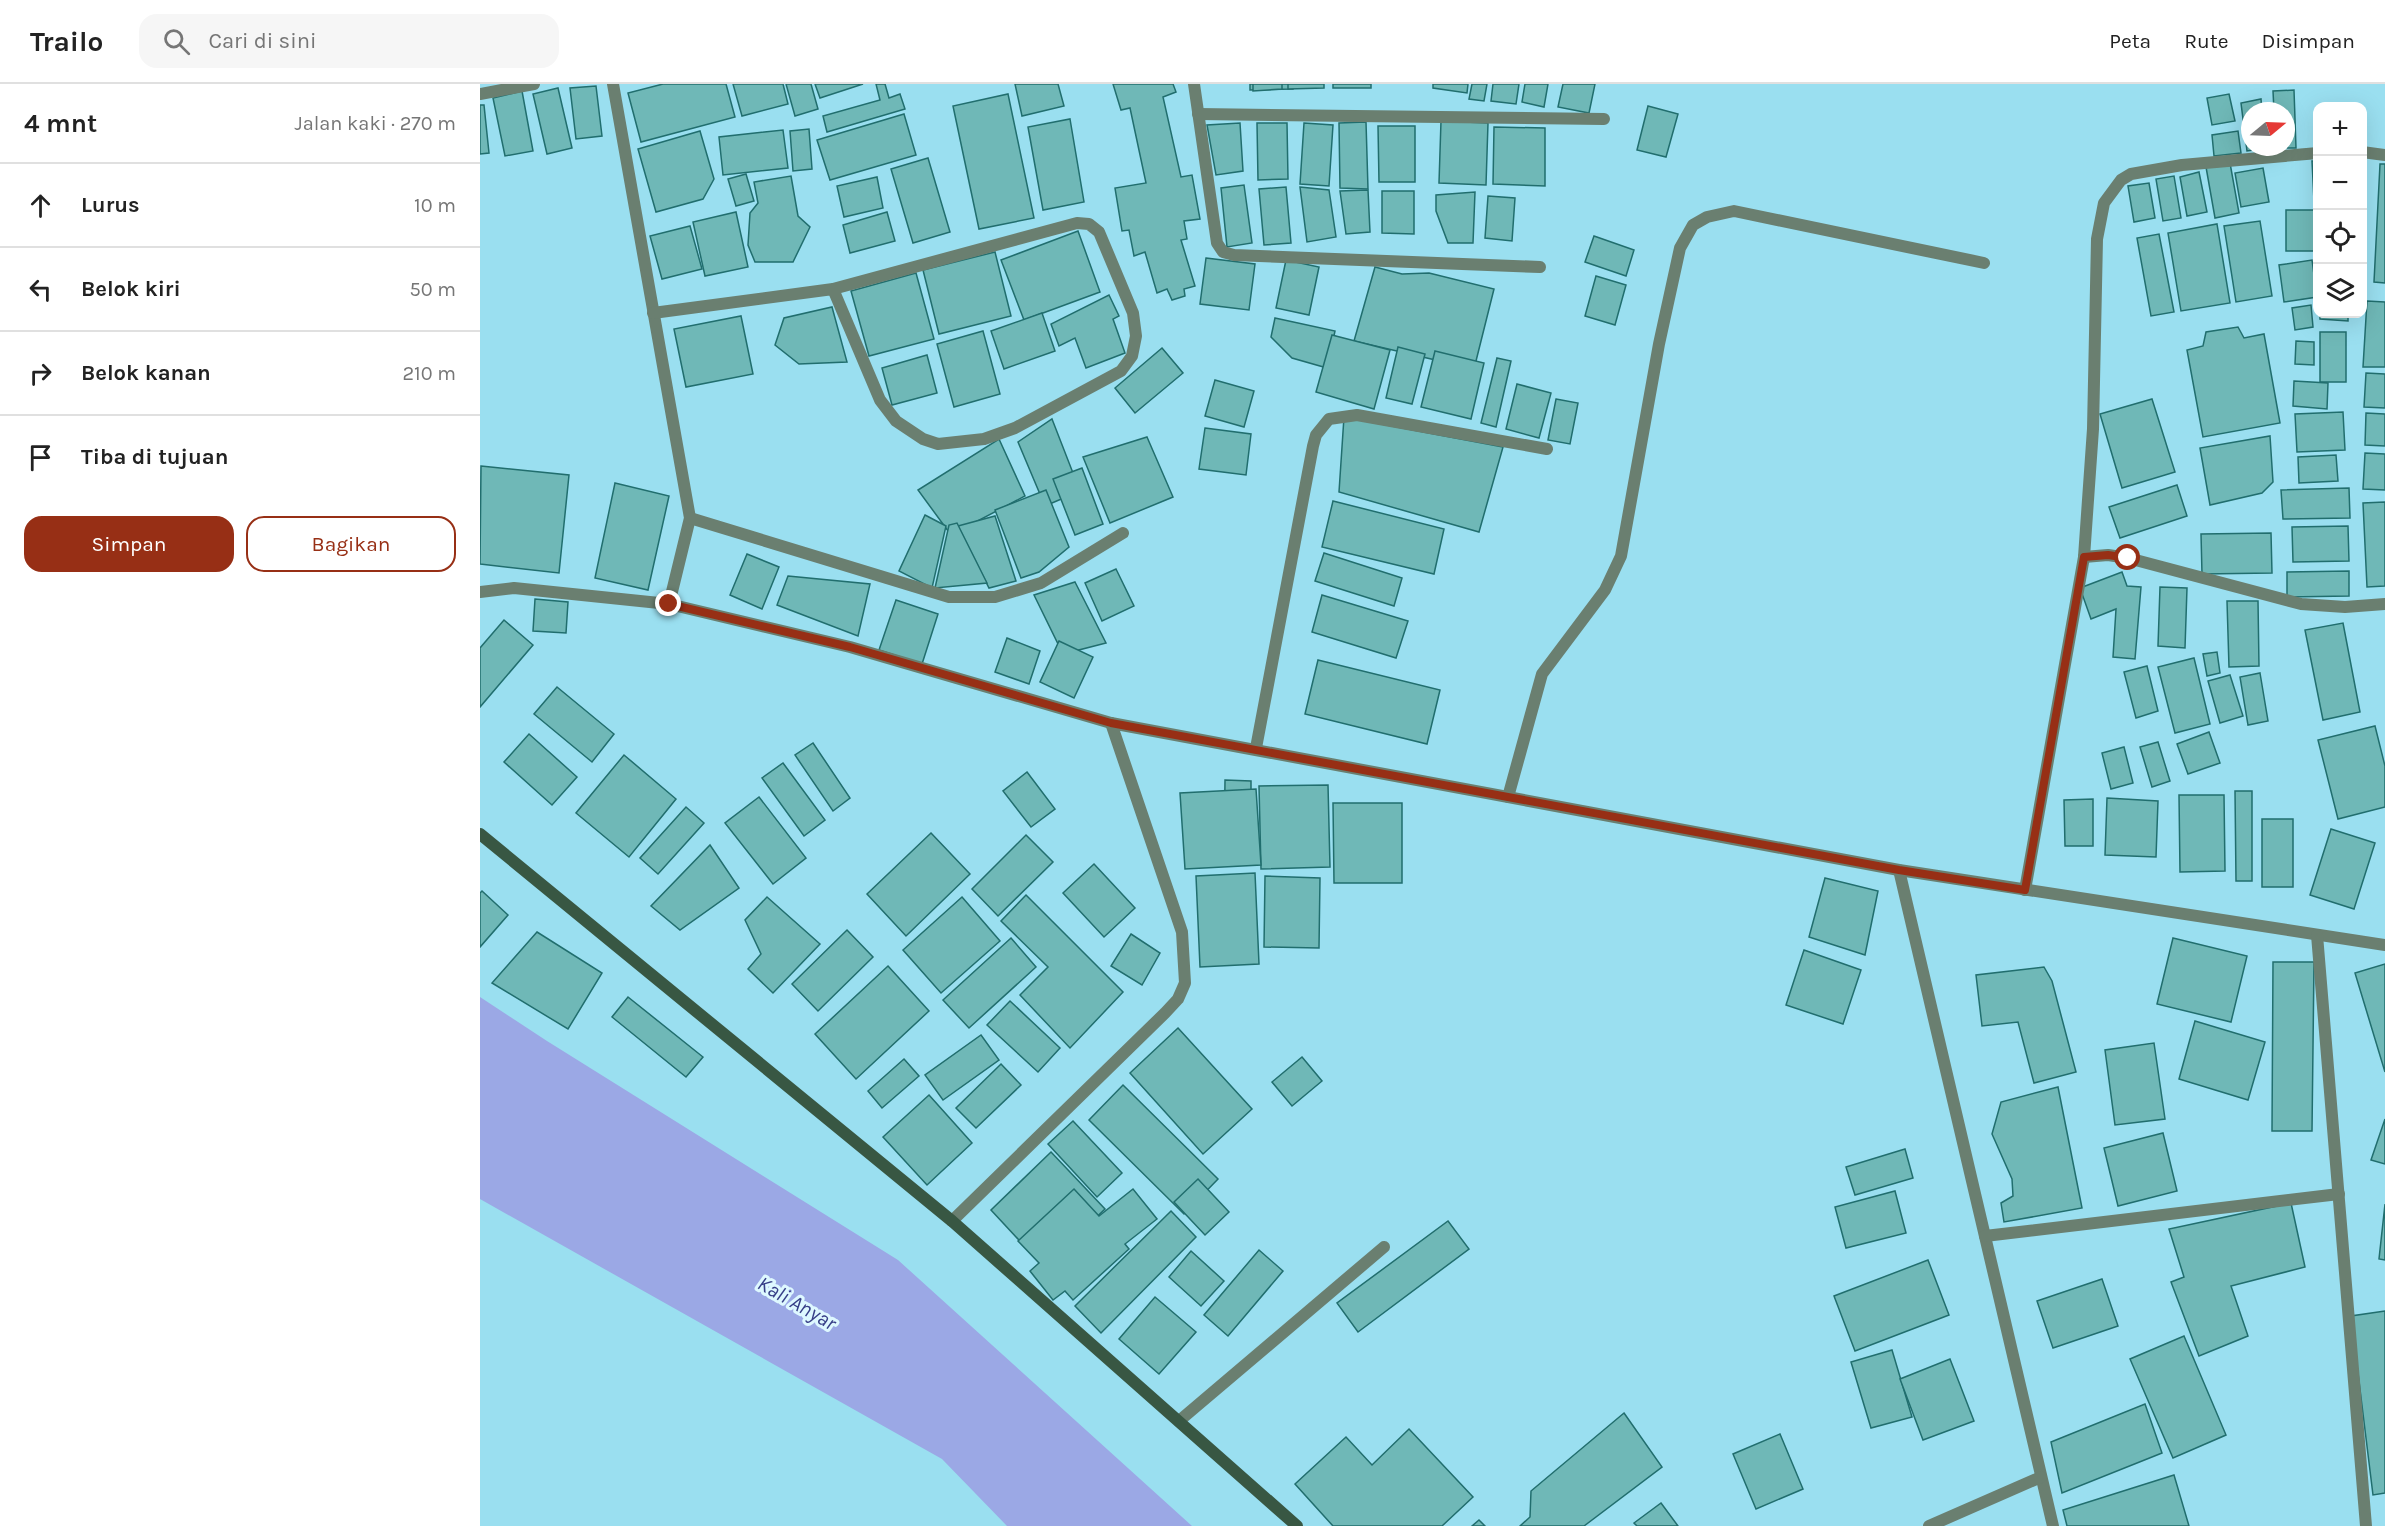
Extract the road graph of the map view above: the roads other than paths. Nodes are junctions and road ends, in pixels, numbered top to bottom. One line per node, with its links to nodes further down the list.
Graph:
1 (534, 84): 4 (street)
2 (613, 84): 13 (street)
3 (1194, 84): 5 (street)
4 (480, 94)
5 (1198, 114): 6 (street); 11 (street)
6 (1604, 119)
7 (2313, 153): 17 (street)
8 (2367, 153): 9 (street)
9 (2385, 155)
10 (1984, 263): 23 (street)
11 (1540, 267)
12 (833, 289): 12 (street); 13 (street)
13 (653, 313): 15 (street)
14 (1547, 450): 22 (street)
15 (690, 518): 16 (street); 19 (street)
16 (1123, 533)
17 (2084, 557): 20 (street); 26 (street)
18 (480, 591): 19 (street)
19 (669, 604): 21 (street)
20 (2385, 604)
21 (1111, 723): 22 (street); 30 (street)
22 (1256, 748): 23 (street)
23 (1508, 796): 25 (street)
24 (480, 834): 30 (street)
25 (1899, 870): 26 (street); 31 (street)
26 (2025, 890): 27 (street)
27 (2317, 935): 28 (street); 29 (street)
28 (2385, 945)
29 (2339, 1194): 31 (street); 38 (street)
30 (952, 1221): 33 (street)
31 (1985, 1236): 34 (street)
32 (1384, 1247): 33 (street)
33 (1179, 1421): 35 (street)
34 (2042, 1477): 36 (street); 37 (street)
35 (1297, 1526)
36 (1929, 1526)
37 (2053, 1526)
38 (2366, 1526)

